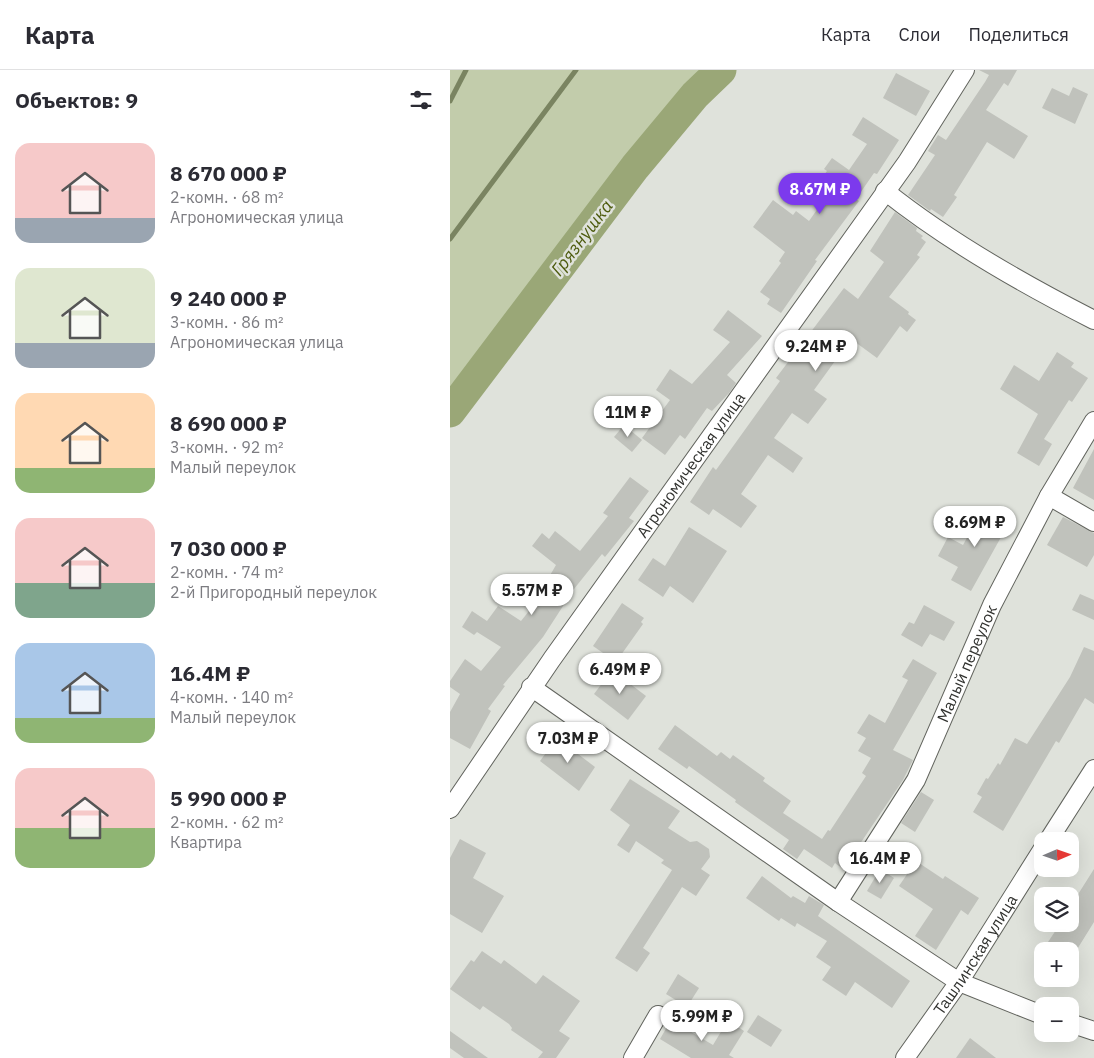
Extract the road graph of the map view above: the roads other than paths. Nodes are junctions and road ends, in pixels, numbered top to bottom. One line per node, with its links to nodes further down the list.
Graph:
1 (965, 70): 2 (street, Агрономическая улица)
2 (884, 191): 3 (street); 7 (street, Агрономическая улица)
3 (1094, 320)
4 (1094, 421): 5 (street, Малый переулок)
5 (1049, 496): 6 (street); 12 (street, Малый переулок)
6 (1094, 522)
7 (531, 687): 9 (street, Агрономическая улица); 12 (street)
8 (1094, 769): 10 (street)
9 (450, 809)
10 (1054, 832)
11 (1034, 863): 13 (street, Ташлинская улица)
12 (838, 902): 13 (street)
13 (959, 982): 14 (street); 19 (street, Ташлинская улица)
14 (1034, 1011)
15 (658, 1015): 18 (street)
16 (1079, 1026): 17 (street)
17 (1094, 1031)
18 (633, 1058)
19 (905, 1058)

